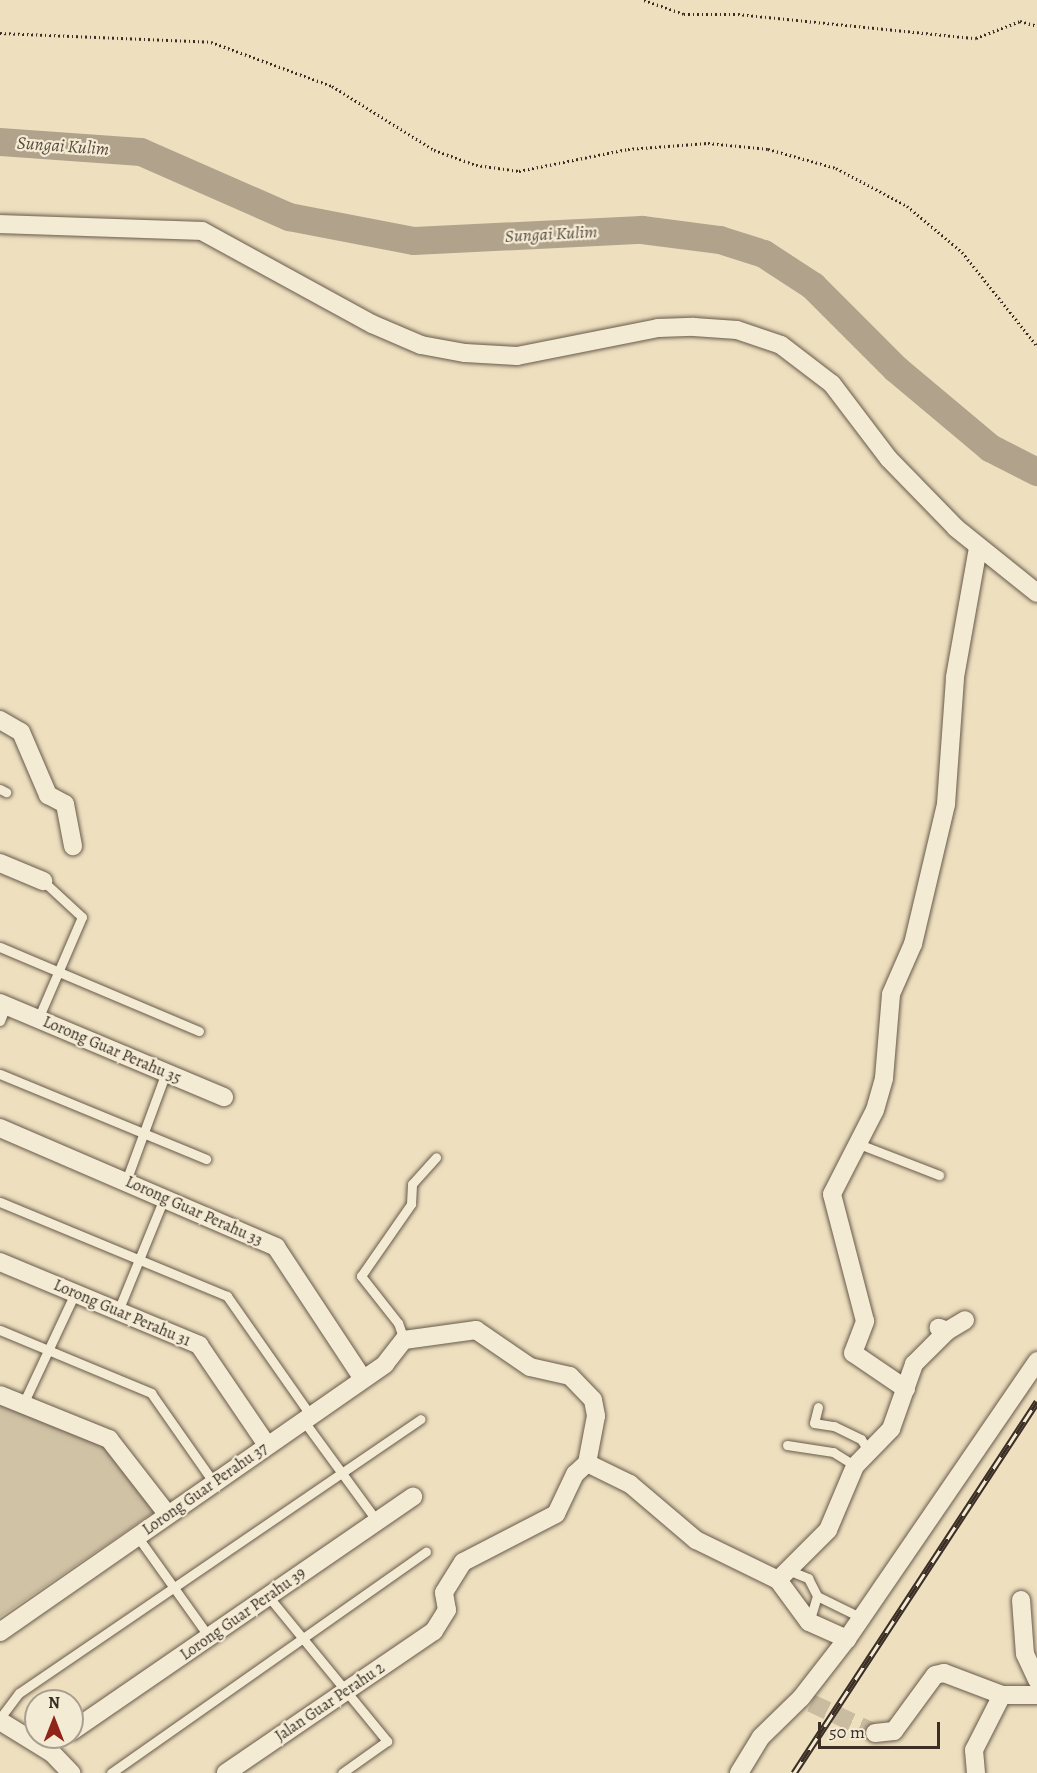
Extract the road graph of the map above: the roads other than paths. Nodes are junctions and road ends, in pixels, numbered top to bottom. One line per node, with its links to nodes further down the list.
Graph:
1 (0, 224): 2 (street)
2 (978, 548): 3 (street); 18 (street)
3 (1037, 593)
4 (0, 720): 5 (street)
5 (73, 846)
6 (0, 863): 7 (street)
7 (43, 881): 9 (lane)
8 (0, 947): 9 (lane)
9 (60, 972): 11 (lane); 12 (lane)
10 (2, 1010): 11 (street, Lorong Guar Perahu 35)
11 (38, 1019): 13 (street, Lorong Guar Perahu 35)
12 (199, 1031)
13 (166, 1072): 15 (street, Lorong Guar Perahu 35); 17 (lane)
14 (0, 1074): 17 (lane)
15 (224, 1097)
16 (0, 1128): 22 (street, Lorong Guar Perahu 33)
17 (142, 1133): 20 (lane); 22 (lane)
18 (859, 1144): 21 (lane); 35 (street)
19 (436, 1157): 31 (lane)
20 (206, 1159)
21 (939, 1175)
22 (126, 1181): 23 (street, Lorong Guar Perahu 33)
23 (164, 1198): 25 (lane); 34 (street, Lorong Guar Perahu 33)
24 (0, 1202): 25 (lane)
25 (138, 1260): 28 (lane); 39 (lane)
26 (0, 1262): 27 (street, Lorong Guar Perahu 31)
27 (75, 1293): 28 (street, Lorong Guar Perahu 31); 32 (lane)
28 (117, 1311): 41 (street, Lorong Guar Perahu 31)
29 (964, 1320): 35 (street)
30 (0, 1330): 32 (lane)
31 (404, 1340): 34 (street, Lorong Guar Perahu 37); 44 (street)
32 (48, 1350): 37 (lane); 47 (lane)
33 (1037, 1361): 58 (street)
34 (363, 1379): 39 (street, Lorong Guar Perahu 37)
35 (906, 1389): 43 (street)
36 (0, 1395): 37 (street)
37 (23, 1404): 49 (street)
38 (818, 1407): 43 (lane)
39 (307, 1418): 41 (street, Lorong Guar Perahu 37); 46 (lane)
40 (420, 1419): 46 (lane)
41 (267, 1445): 47 (street, Lorong Guar Perahu 37)
42 (787, 1445): 45 (lane)
43 (867, 1449): 45 (street)
44 (587, 1463): 53 (street); 65 (street, Jalan Guar Perahu 2)
45 (855, 1466): 53 (street)
46 (342, 1472): 50 (lane); 54 (lane)
47 (214, 1483): 49 (street, Lorong Guar Perahu 37)
48 (413, 1497): 50 (street, Lorong Guar Perahu 39)
49 (168, 1515): 51 (street, Lorong Guar Perahu 37)
50 (377, 1521): 55 (street, Lorong Guar Perahu 39)
51 (137, 1536): 54 (lane); 60 (street, Lorong Guar Perahu 37)
52 (426, 1552): 62 (lane)
53 (783, 1575): 56 (lane); 59 (street)
54 (173, 1587): 61 (lane); 67 (lane)
55 (268, 1596): 61 (street, Lorong Guar Perahu 39); 62 (lane)
56 (817, 1596): 58 (lane); 59 (lane)
57 (1021, 1600): 64 (street)
58 (862, 1618): 63 (street)
59 (809, 1622): 63 (street)
60 (0, 1632)
61 (209, 1637): 68 (street, Lorong Guar Perahu 39)
62 (303, 1638): 65 (lane); 73 (lane)
63 (847, 1639): 76 (street)
64 (1037, 1690): 66 (street)
65 (343, 1693): 74 (street, Jalan Guar Perahu 2); 75 (lane)
66 (1002, 1695): 69 (street); 77 (street)
67 (0, 1719): 71 (street)
68 (84, 1723)
69 (875, 1733)
70 (54, 1749): 71 (street)
71 (51, 1753): 72 (street)
72 (71, 1773)
73 (111, 1773)
74 (226, 1773)
75 (342, 1773)
76 (739, 1773)
77 (976, 1773)

